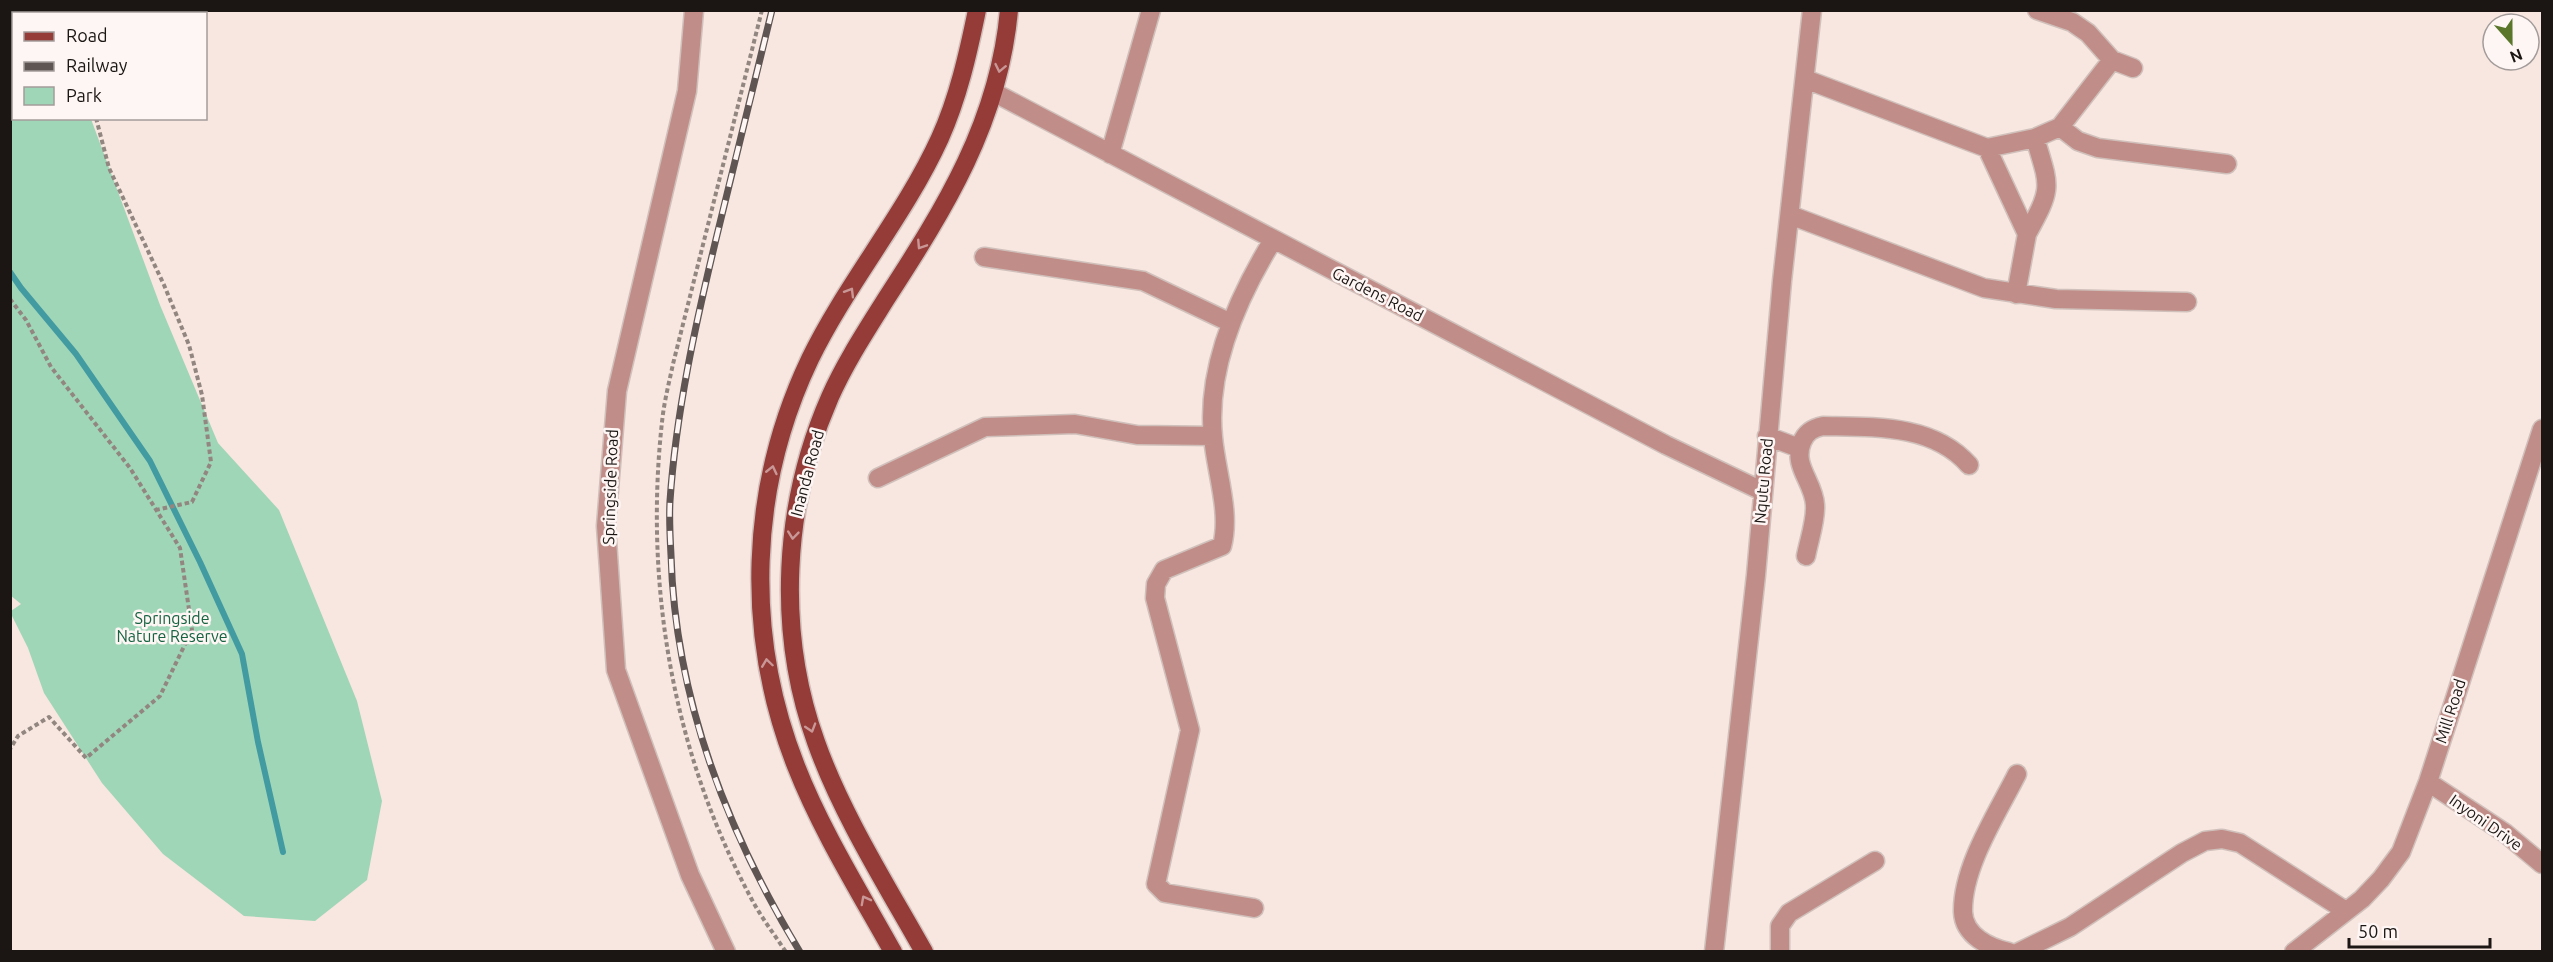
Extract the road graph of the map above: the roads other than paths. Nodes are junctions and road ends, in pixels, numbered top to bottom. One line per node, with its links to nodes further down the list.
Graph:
1 (694, 10): 37 (street, Springside Road)
2 (977, 10): 38 (main road, Inanda Road, one-way to 2)
3 (1009, 10): 10 (main road, Inanda Road, one-way to 10)
4 (1151, 10): 14 (street)
5 (1812, 10): 9 (street, Nqutu Road)
6 (2037, 10): 7 (street)
7 (2112, 60): 8 (street); 11 (street)
8 (2133, 68)
9 (1804, 79): 13 (street); 16 (street, Nqutu Road)
10 (995, 93): 14 (street, Gardens Road); 39 (main road, Inanda Road, one-way to 39)
11 (2060, 127): 12 (street); 15 (street)
12 (2035, 138): 13 (street); 17 (street)
13 (1987, 148): 17 (street)
14 (1110, 153): 18 (street, Gardens Road)
15 (2227, 164)
16 (1790, 215): 20 (street); 25 (street, Nqutu Road)
17 (2027, 234): 20 (street)
18 (1273, 240): 22 (street); 29 (street, Gardens Road)
19 (984, 257): 22 (street)
20 (2016, 294): 21 (street)
21 (2187, 302)
22 (1231, 323): 24 (street)
23 (2542, 429): 32 (street, Mill Road)
24 (1213, 436): 28 (street); 35 (street)
25 (1767, 436): 26 (street); 29 (street, Nqutu Road)
26 (1794, 446): 27 (street); 30 (street)
27 (1969, 465)
28 (878, 478)
29 (1762, 491): 40 (street, Nqutu Road)
30 (1806, 556)
31 (2017, 774): 42 (street)
32 (2428, 782): 34 (street, Inyoni Drive); 36 (street, Mill Road)
33 (1875, 861): 41 (street)
34 (2542, 864)
35 (1254, 908)
36 (2346, 910): 43 (street); 44 (street, Mill Road)
37 (726, 951)
38 (893, 951)
39 (924, 951)
40 (1714, 951)
41 (1780, 951)
42 (2009, 951)
43 (2019, 951)
44 (2294, 951)

